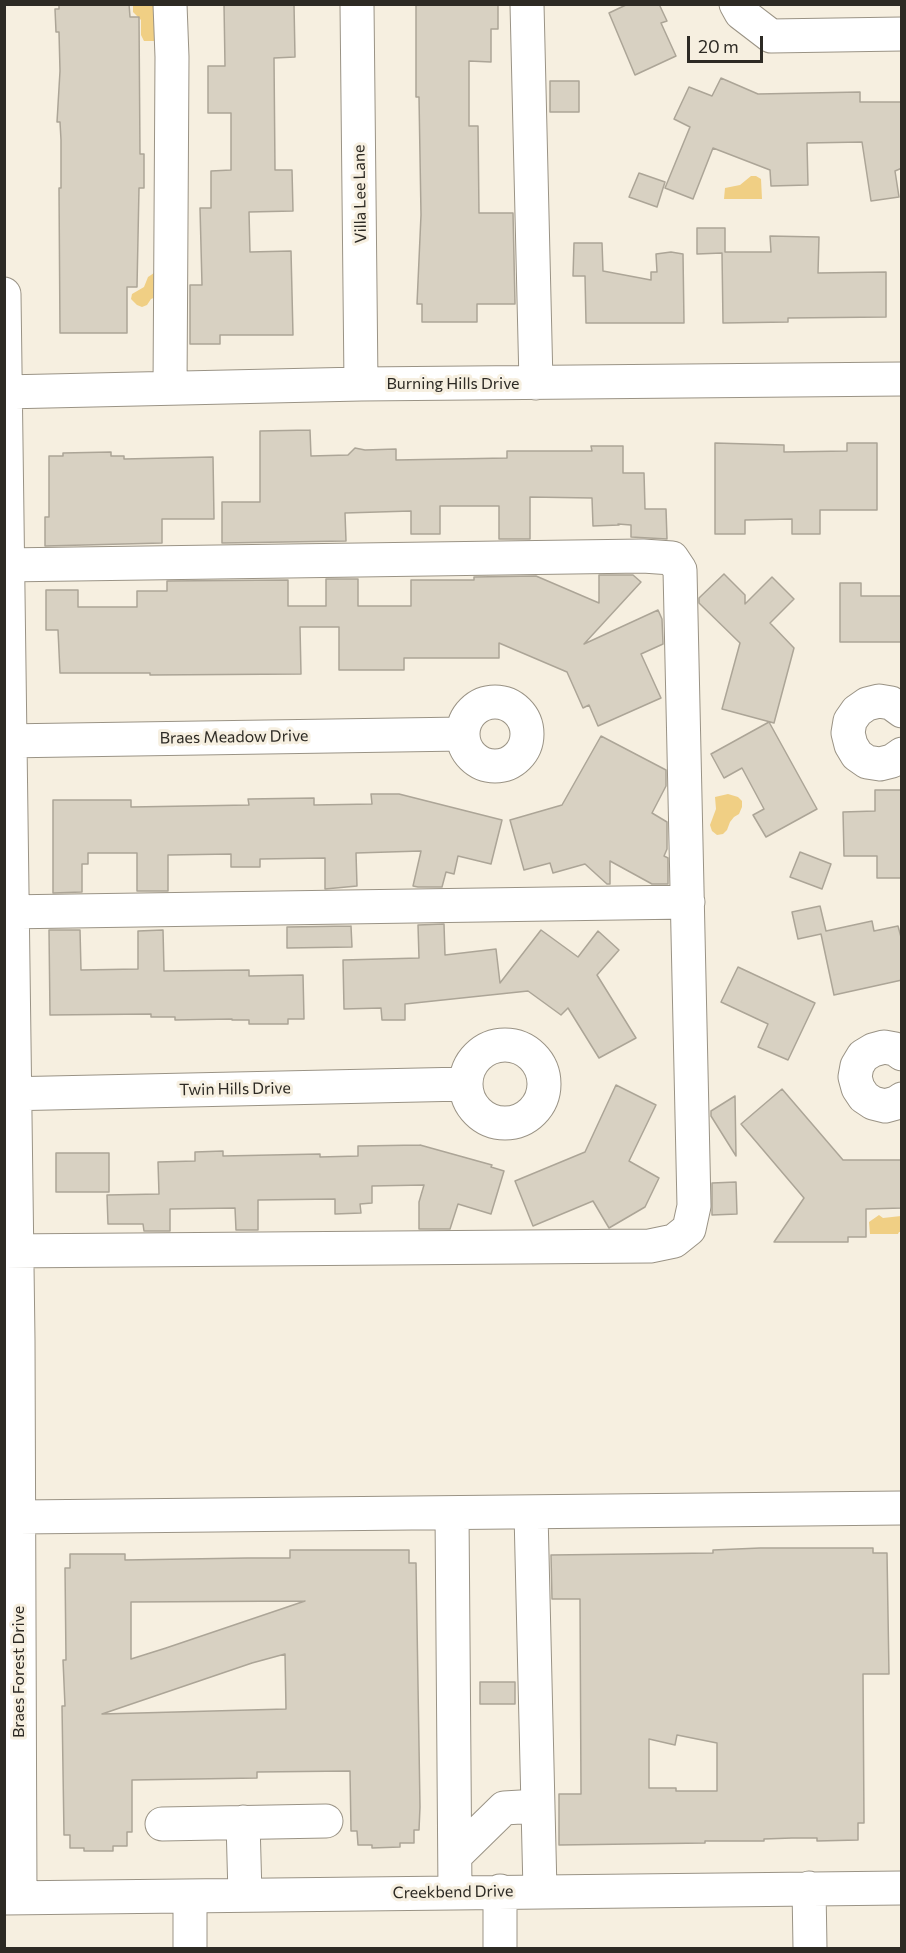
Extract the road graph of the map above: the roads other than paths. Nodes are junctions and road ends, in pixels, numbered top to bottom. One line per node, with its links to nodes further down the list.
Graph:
1 (170, 4): 10 (street)
2 (357, 4): 9 (street, Villa Lee Lane)
3 (527, 4): 8 (street)
4 (736, 4): 5 (street)
5 (896, 34)
6 (4, 294): 11 (street, Braes Forest Drive)
7 (902, 380): 8 (street, Burning Hills Drive)
8 (536, 383): 9 (street, Burning Hills Drive)
9 (362, 384): 10 (street, Burning Hills Drive)
10 (170, 388): 11 (street, Burning Hills Drive)
11 (5, 392): 12 (street, Braes Forest Drive)
12 (7, 565): 15 (street, Braes Forest Drive); 17 (street)
13 (902, 711): 16 (street)
14 (463, 734): 15 (street, Braes Meadow Drive)
15 (8, 741): 18 (street, Braes Forest Drive)
16 (902, 754)
17 (687, 902): 18 (street); 23 (street)
18 (9, 912): 21 (street, Braes Forest Drive)
19 (902, 1054): 22 (street)
20 (466, 1084): 21 (street, Twin Hills Drive)
21 (10, 1094): 23 (street, Braes Forest Drive)
22 (902, 1099)
23 (11, 1251): 27 (street, Braes Forest Drive)
24 (902, 1508): 26 (street)
25 (452, 1513): 26 (street); 27 (street); 32 (street)
26 (531, 1513): 28 (street)
27 (32, 1517): 40 (street, Braes Forest Drive)
28 (538, 1806): 32 (street); 37 (street)
29 (326, 1821): 30 (street)
30 (243, 1822): 31 (street); 38 (street)
31 (162, 1824)
32 (455, 1857): 35 (street)
33 (809, 1888): 34 (street, Creekbend Drive); 37 (street, Creekbend Drive); 43 (street)
34 (902, 1888)
35 (455, 1892): 36 (street, Creekbend Drive); 38 (street, Creekbend Drive)
36 (500, 1892): 37 (street, Creekbend Drive); 42 (street)
37 (540, 1892)
38 (245, 1895): 39 (street, Creekbend Drive)
39 (190, 1896): 40 (street, Creekbend Drive); 41 (street)
40 (12, 1898)
41 (190, 1948)
42 (500, 1948)
43 (810, 1948)

